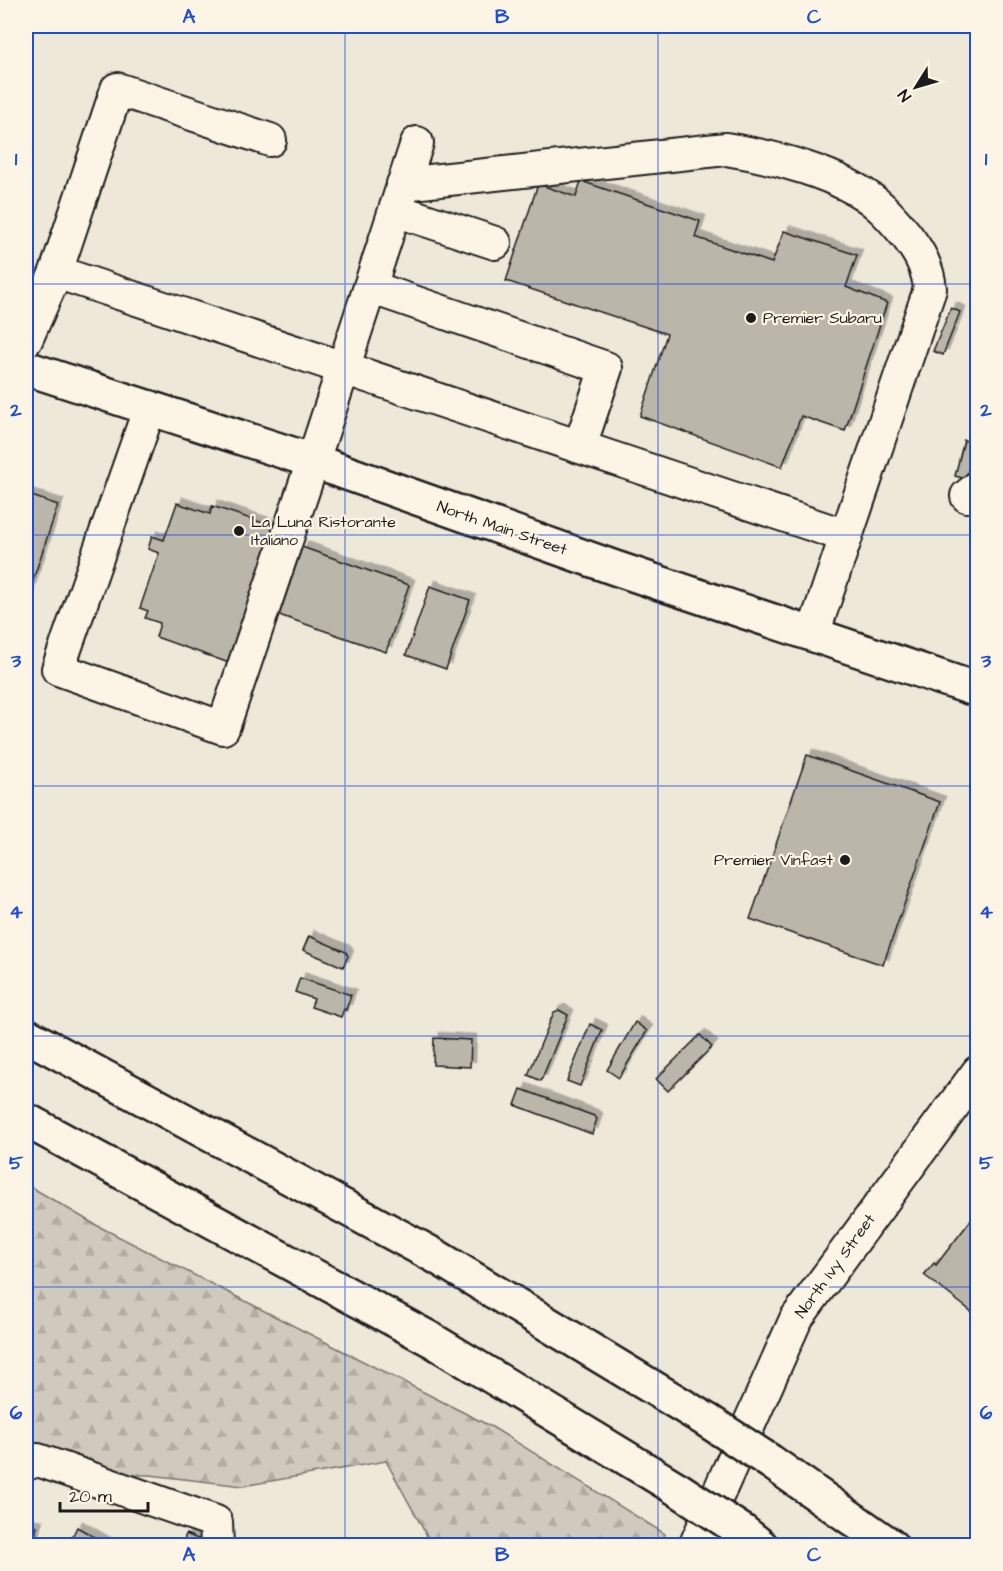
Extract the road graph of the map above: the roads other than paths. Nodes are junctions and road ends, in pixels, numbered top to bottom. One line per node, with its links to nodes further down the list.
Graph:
1 (270, 140): 5 (street)
2 (417, 143): 3 (street)
3 (399, 197): 4 (street); 6 (street); 13 (street)
4 (495, 243)
5 (56, 272): 7 (street); 8 (street)
6 (370, 287): 8 (street); 11 (street)
7 (26, 340)
8 (344, 367): 11 (street); 12 (street)
9 (26, 368): 10 (main road, North Main Street)
10 (150, 407): 12 (main road, North Main Street); 12 (street)
11 (580, 446): 13 (street)
12 (313, 461): 14 (main road, North Main Street)
13 (846, 536): 14 (street)
14 (813, 634): 15 (main road, North Main Street)
15 (978, 690)
16 (26, 1035): 23 (main road, bridge)
17 (978, 1071): 22 (street, North Ivy Street)
18 (26, 1120): 20 (main road, bridge)
19 (26, 1464): 21 (street)
20 (752, 1538)
21 (217, 1545)
22 (695, 1545)
23 (891, 1545)

